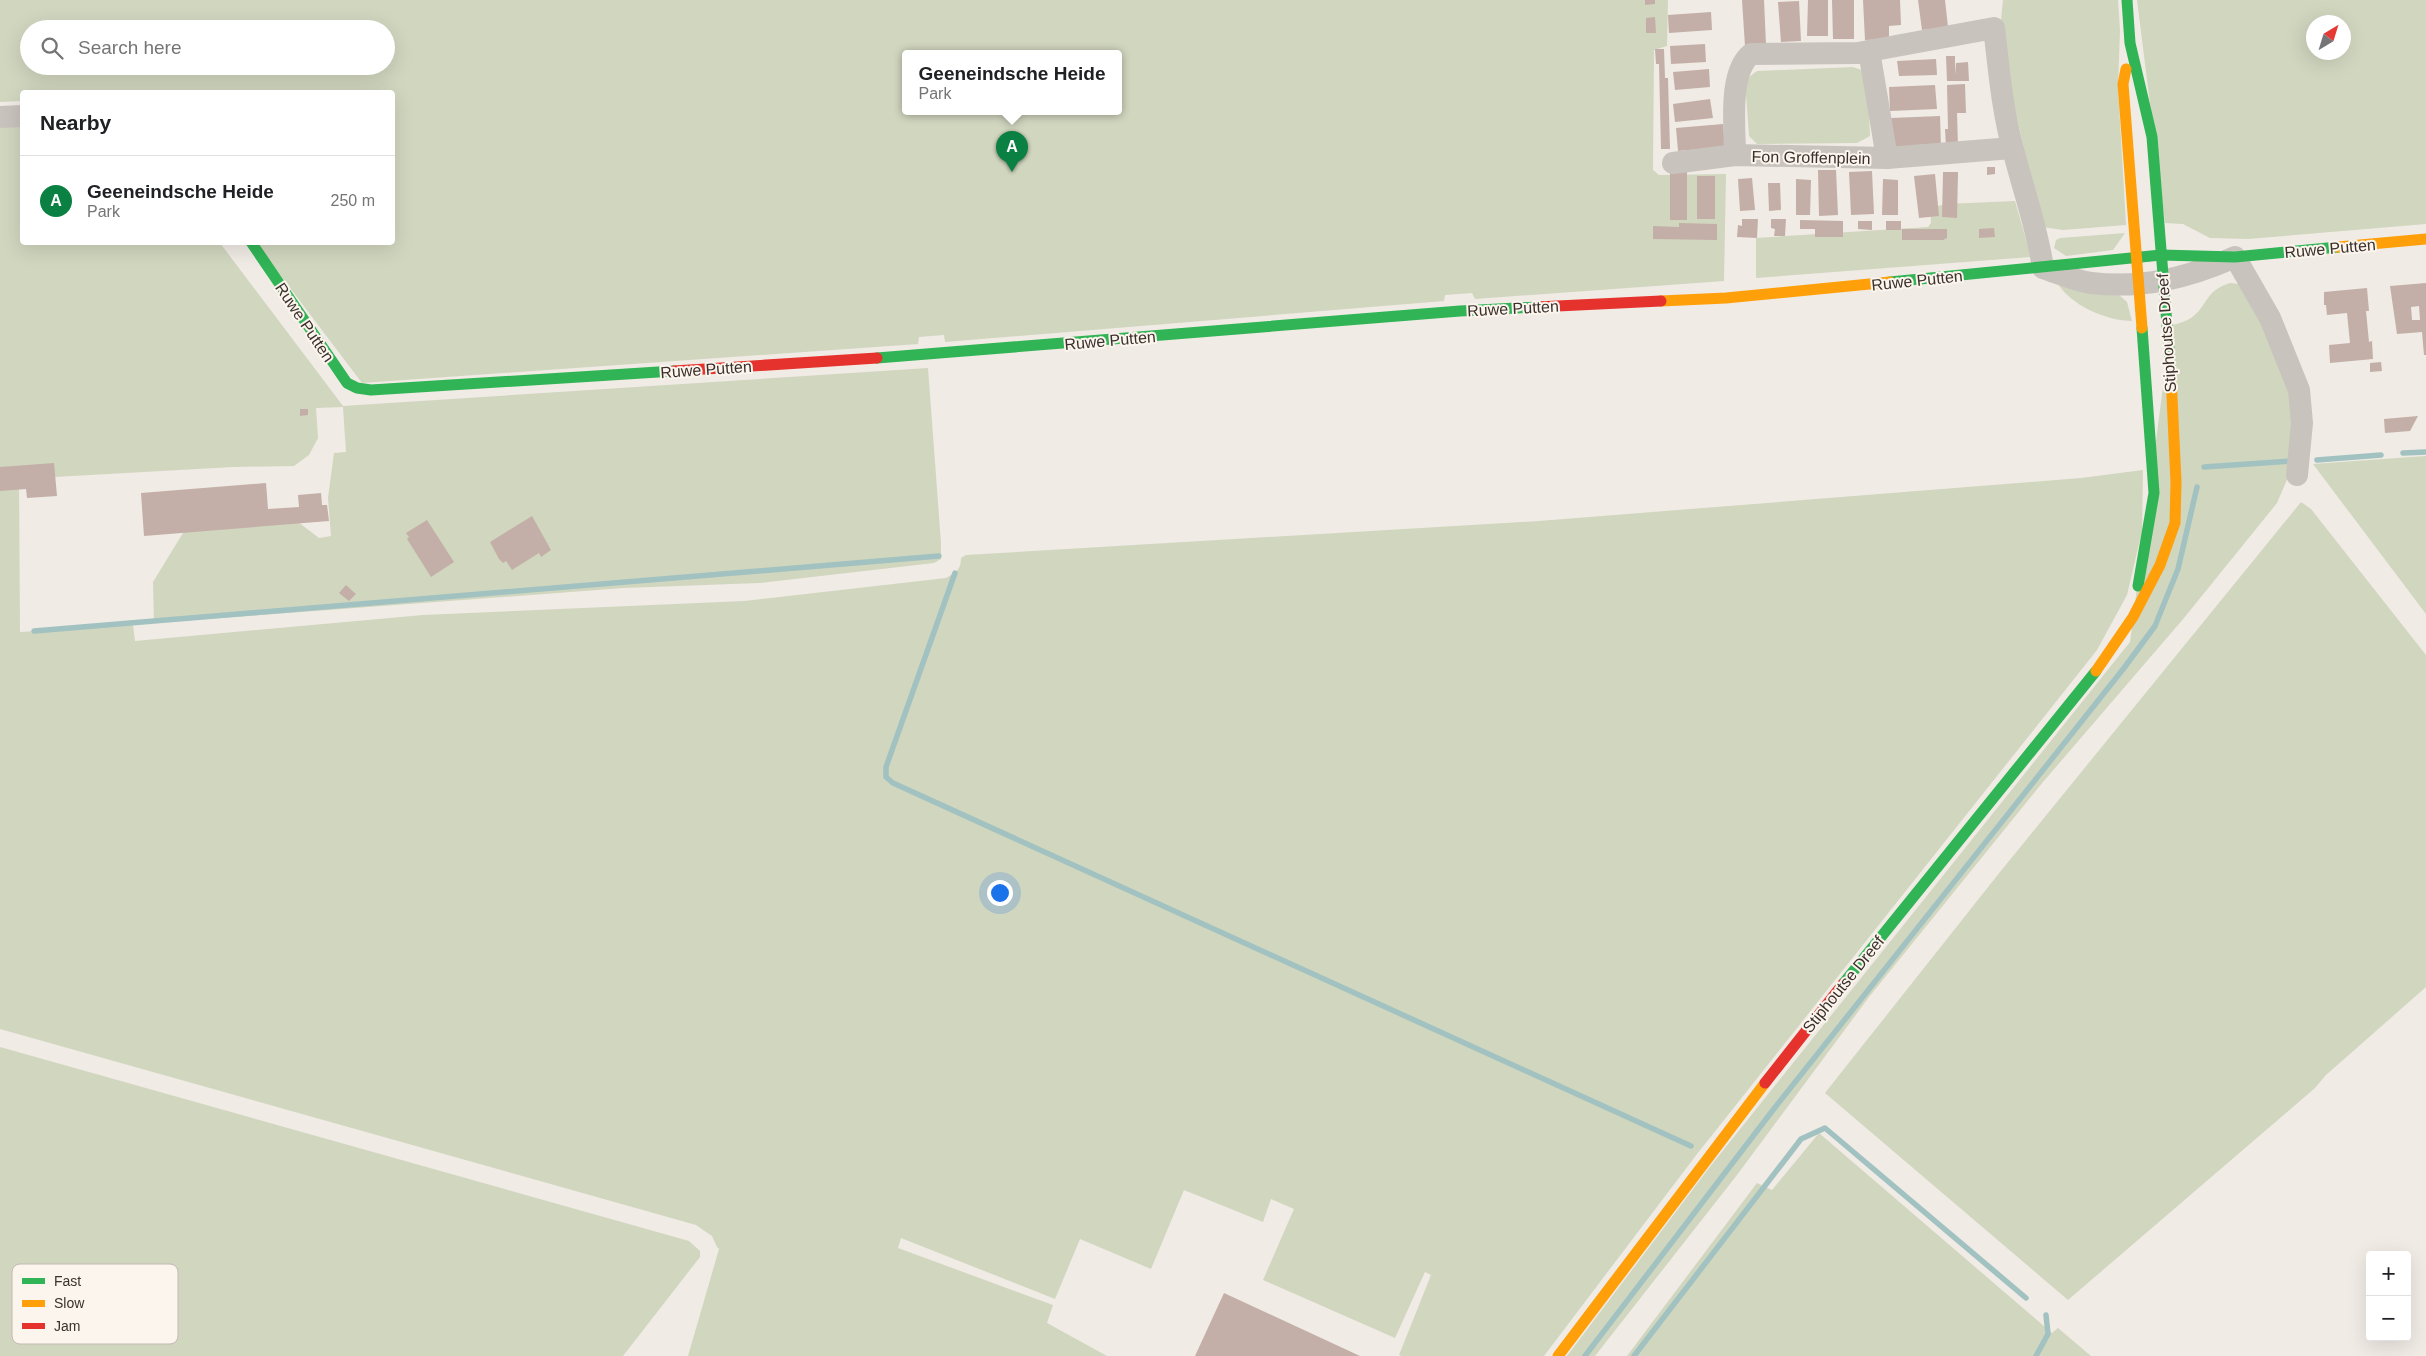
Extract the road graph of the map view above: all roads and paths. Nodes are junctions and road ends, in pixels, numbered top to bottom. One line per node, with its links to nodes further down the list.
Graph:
1 (2127, 0): 2 (street, Stiphoutse Dreef)
2 (2130, 43): 12 (street, Stiphoutse Dreef); 14 (street, Stiphoutse Dreef)
3 (1869, 51): 6 (street, Fon Groffenplein); 7 (street, Fon Groffenplein); 8 (street, Fon Groffenplein)
4 (20, 116): 5 (street)
5 (0, 117)
6 (2012, 148): 8 (street, Fon Groffenplein); 15 (street)
7 (1735, 155): 8 (street, Fon Groffenplein); 9 (street, Fon Groffenplein)
8 (1886, 158)
9 (1673, 163)
10 (2426, 239): 13 (street, Ruwe Putten)
11 (253, 245): 15 (street, Ruwe Putten)
12 (2161, 255): 13 (street, Ruwe Putten); 14 (street, Ruwe Putten); 16 (street, Stiphoutse Dreef)
13 (2234, 257): 16 (street, Ruwe Putten); 18 (street)
14 (2136, 259): 15 (street, Ruwe Putten); 17 (street, Stiphoutse Dreef)
15 (2043, 268): 17 (street, Ruwe Putten)
16 (2163, 281): 17 (street, Ruwe Putten); 19 (street, Stiphoutse Dreef)
17 (2137, 285): 19 (street, Stiphoutse Dreef)
18 (2297, 475)
19 (2133, 617): 20 (street, Stiphoutse Dreef)
20 (1558, 1356)

